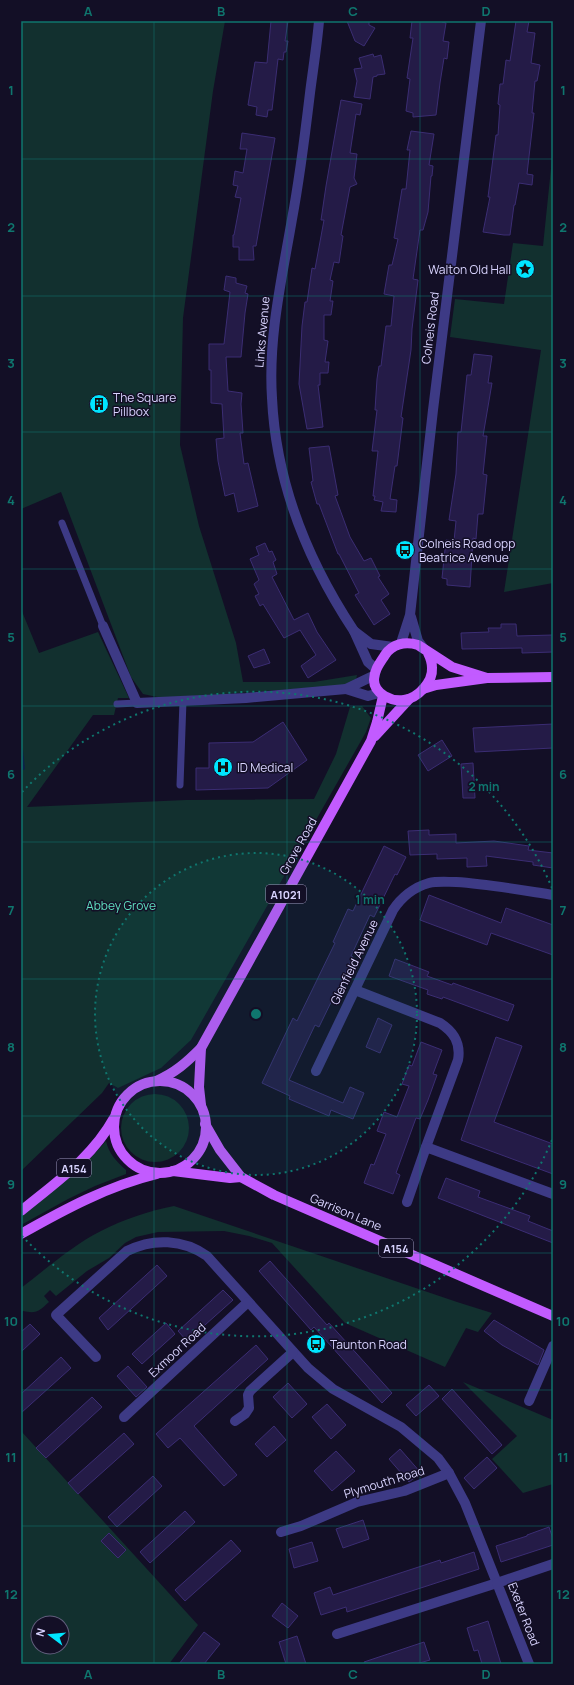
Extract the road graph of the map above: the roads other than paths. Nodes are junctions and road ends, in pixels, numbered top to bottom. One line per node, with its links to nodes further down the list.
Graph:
1 (319, 21): 6 (street, Links Avenue)
2 (481, 21): 4 (street, Colneis Road)
3 (62, 523): 5 (lane)
4 (410, 615): 7 (street, Colneis Road); 8 (street, Colneis Road)
5 (103, 626): 17 (street)
6 (354, 631): 7 (street, Links Avenue); 9 (street, Links Avenue)
7 (397, 645): 8 (main road); 9 (main road)
8 (426, 651): 11 (main road); 13 (main road)
9 (375, 672): 12 (street); 14 (main road)
10 (553, 676): 11 (main road)
11 (487, 678): 13 (main road)
12 (346, 689): 14 (street); 16 (street)
13 (424, 689): 15 (main road)
14 (381, 695): 15 (main road); 19 (main road, Grove Road / A1021)
15 (409, 699): 19 (main road, Grove Road / A1021)
16 (184, 701): 17 (street); 20 (lane)
17 (137, 703): 18 (lane)
18 (117, 704)
19 (371, 741): 23 (main road, Grove Road / A1021)
20 (180, 786)
21 (553, 895): 22 (street, Glenfield Avenue)
22 (355, 990): 24 (street, Glenfield Avenue); 29 (street)
23 (201, 1048): 25 (main road, Grove Road / A1021); 26 (main road, Grove Road / A1021)
24 (316, 1071)
25 (156, 1081): 26 (main road); 27 (main road)
26 (201, 1108): 28 (main road)
27 (115, 1115): 31 (main road); 35 (main road, A154)
28 (205, 1124): 30 (main road); 32 (main road, Garrison Lane / A154)
29 (426, 1147): 33 (street); 34 (street)
30 (172, 1171): 31 (main road); 32 (main road, Garrison Lane / A154)
31 (161, 1173): 36 (main road)
32 (241, 1177): 38 (main road, Garrison Lane / A154)
33 (553, 1194)
34 (407, 1202)
35 (21, 1211)
36 (21, 1234)
37 (248, 1302): 40 (street); 41 (street); 43 (street, Exmoor Road)
38 (553, 1316)
39 (553, 1346): 42 (street)
40 (293, 1352): 44 (street); 45 (street)
41 (96, 1357)
42 (529, 1401)
43 (124, 1417)
44 (235, 1421)
45 (449, 1472): 46 (street, Plymouth Road); 48 (street)
46 (281, 1532)
47 (553, 1564): 48 (street, Exeter Road)
48 (497, 1583): 49 (street); 50 (street, Exeter Road)
49 (337, 1634)
50 (529, 1664)

